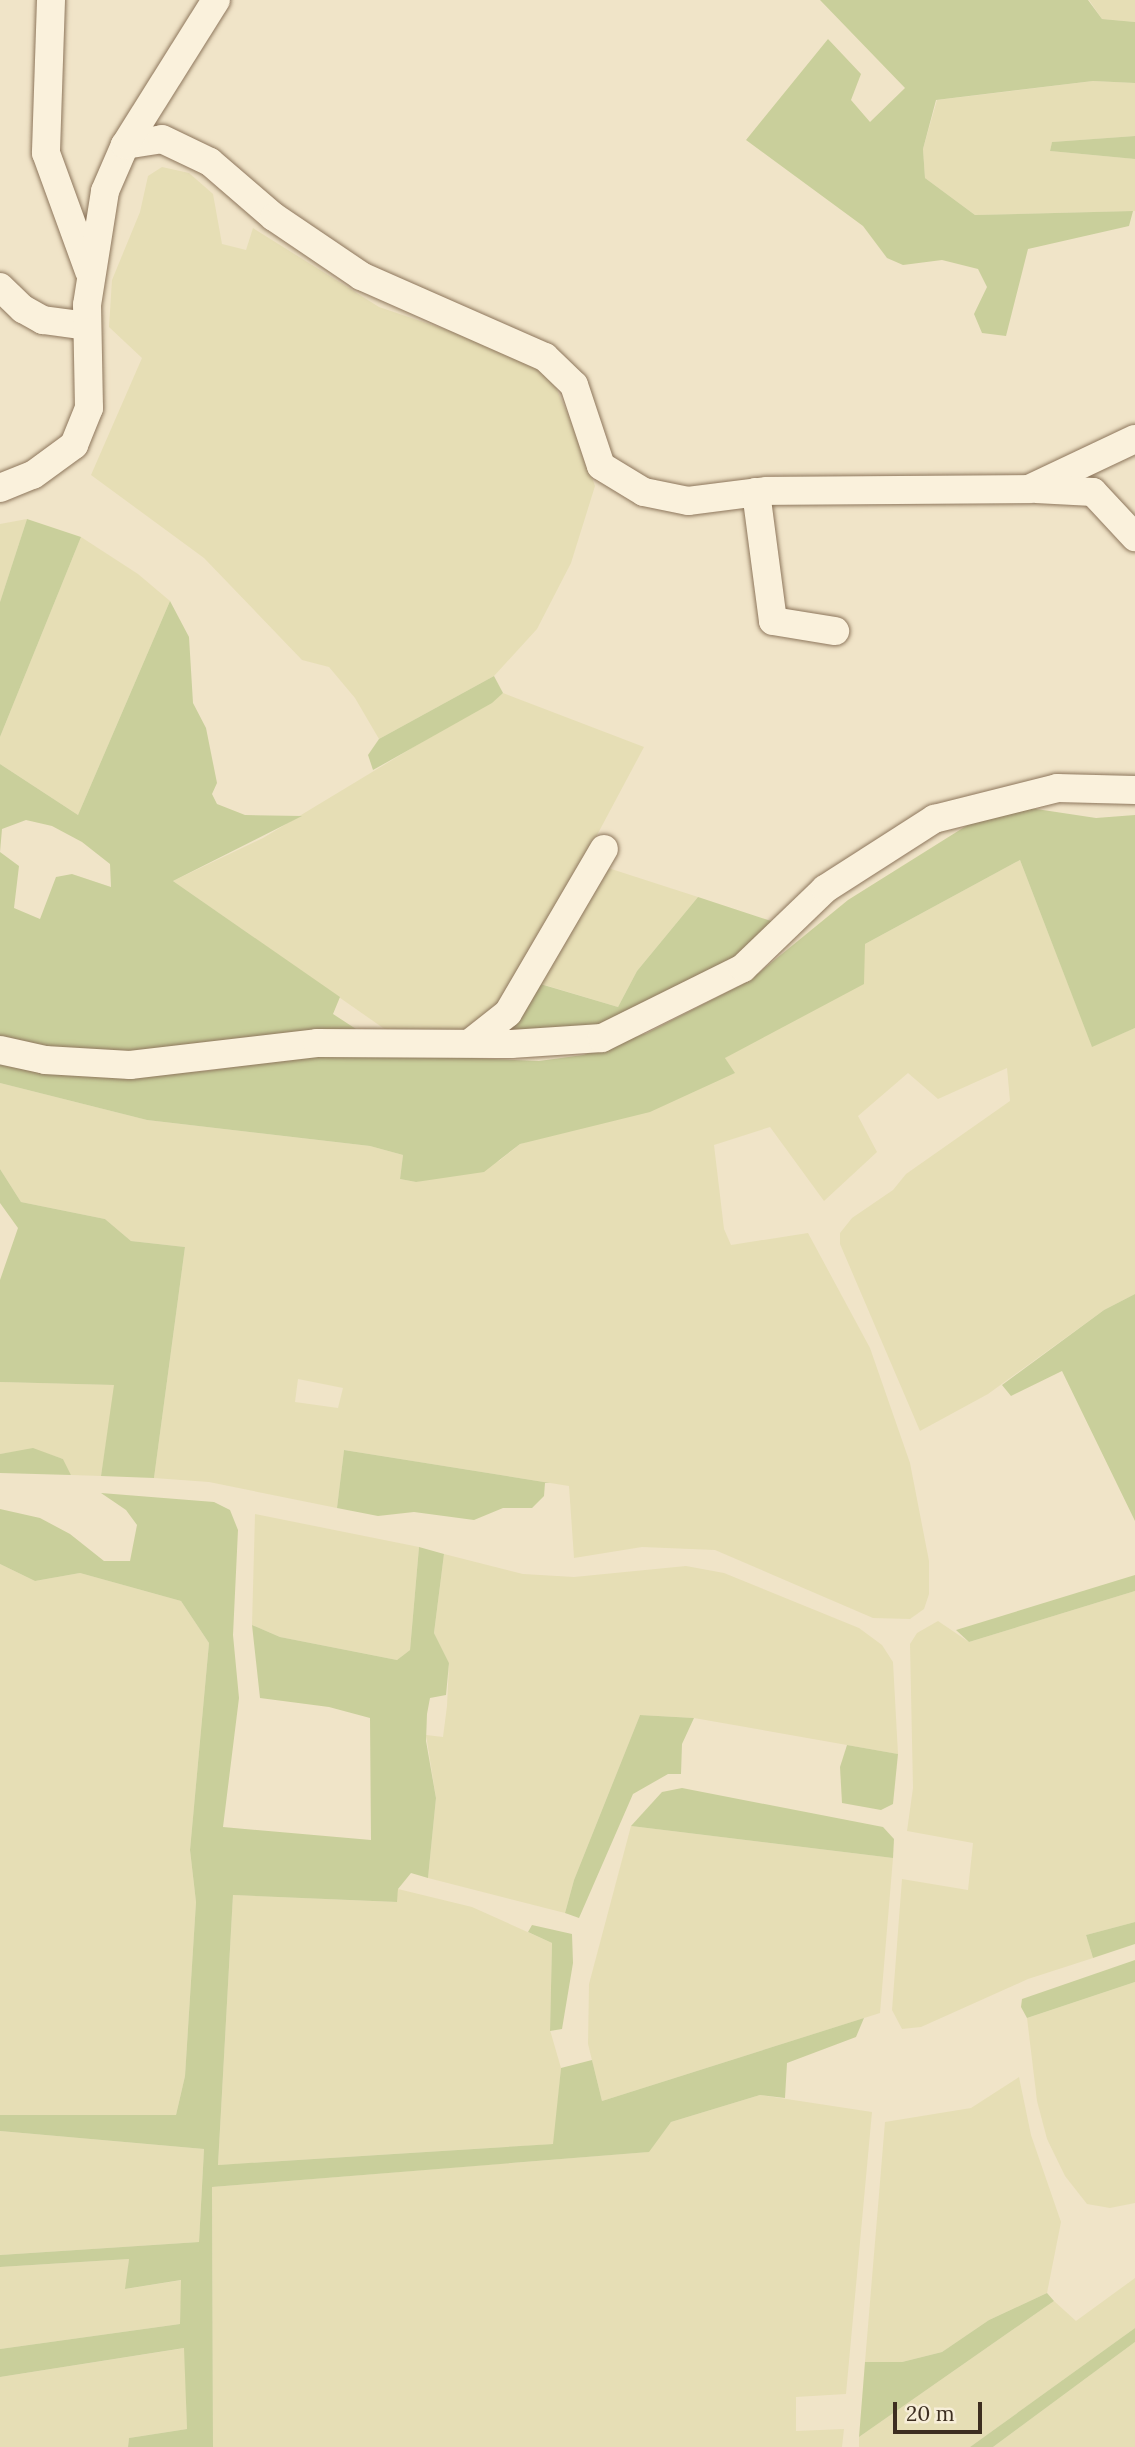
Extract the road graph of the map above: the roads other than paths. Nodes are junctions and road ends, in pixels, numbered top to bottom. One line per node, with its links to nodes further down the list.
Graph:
1 (51, 0): 4 (street)
2 (207, 2): 3 (street)
3 (125, 145): 4 (street); 10 (street)
4 (90, 274): 6 (street)
5 (0, 287): 6 (street)
6 (87, 326): 8 (street)
7 (1135, 439): 9 (street)
8 (0, 488)
9 (1030, 489): 10 (street); 11 (street)
10 (756, 492): 12 (street)
11 (1135, 537)
12 (835, 631)
13 (1135, 790): 15 (street)
14 (604, 849): 15 (street)
15 (470, 1043): 16 (street)
16 (0, 1050)

